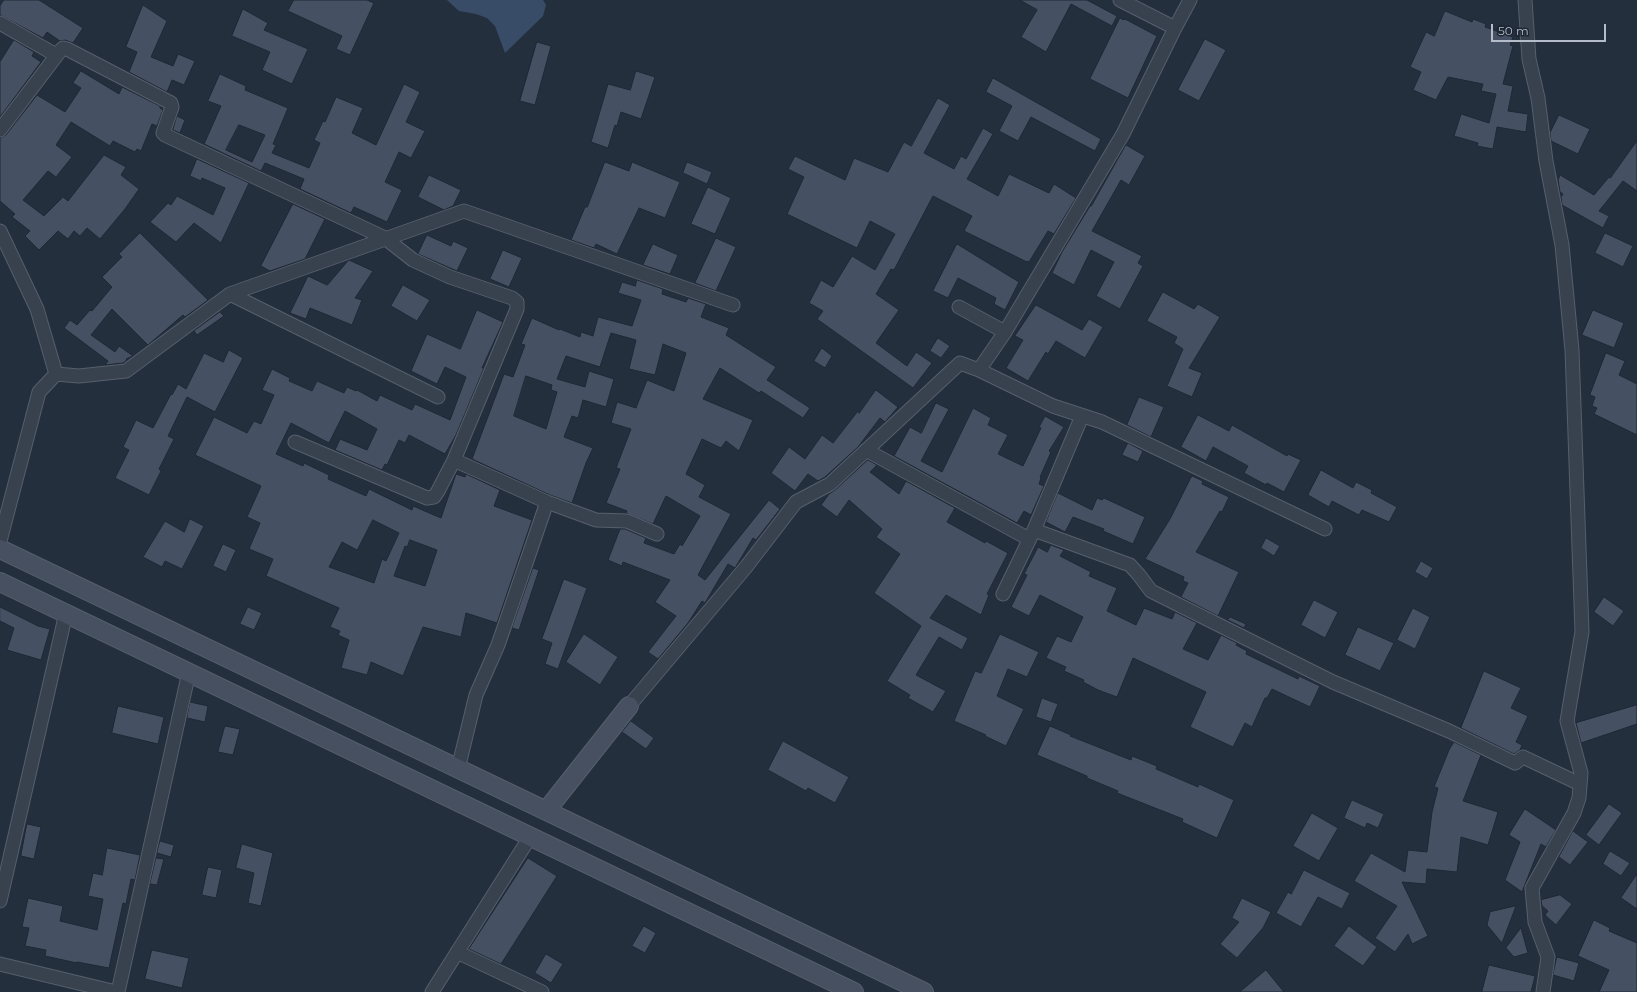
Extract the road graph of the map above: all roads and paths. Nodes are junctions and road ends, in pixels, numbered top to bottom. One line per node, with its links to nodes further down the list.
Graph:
1 (1120, 0): 5 (street)
2 (1190, 0): 5 (street)
3 (1525, 0): 33 (street)
4 (0, 23): 6 (street)
5 (1175, 28): 13 (street)
6 (56, 55): 7 (street); 9 (street)
7 (0, 130)
8 (0, 231): 15 (street)
9 (385, 238): 10 (street); 11 (street); 20 (street)
10 (230, 294): 15 (street); 16 (street)
11 (733, 305)
12 (959, 307): 13 (street)
13 (1006, 332): 14 (street)
14 (980, 370): 17 (street); 19 (street)
15 (56, 374): 25 (street)
16 (438, 397)
17 (1082, 416): 22 (street); 24 (street)
18 (295, 442): 20 (street)
19 (866, 450): 24 (street); 31 (street)
20 (454, 460): 21 (street)
21 (547, 502): 23 (street); 32 (street)
22 (1325, 529)
23 (657, 534)
24 (1032, 535): 28 (street); 33 (street)
25 (0, 541)
26 (0, 549): 32 (street)
27 (0, 582): 29 (street)
28 (1003, 594)
29 (66, 613): 30 (street); 36 (street)
30 (189, 672): 35 (street); 39 (street)
31 (629, 706): 34 (street)
32 (458, 769): 34 (street)
33 (1580, 784): 44 (street)
34 (546, 811): 43 (street)
35 (530, 836): 37 (street); 42 (street)
36 (0, 901)
37 (457, 952): 40 (street); 41 (street)
38 (0, 964): 39 (street)
39 (117, 992)
40 (432, 992)
41 (542, 992)
42 (854, 992)
43 (924, 992)
44 (1543, 992)

